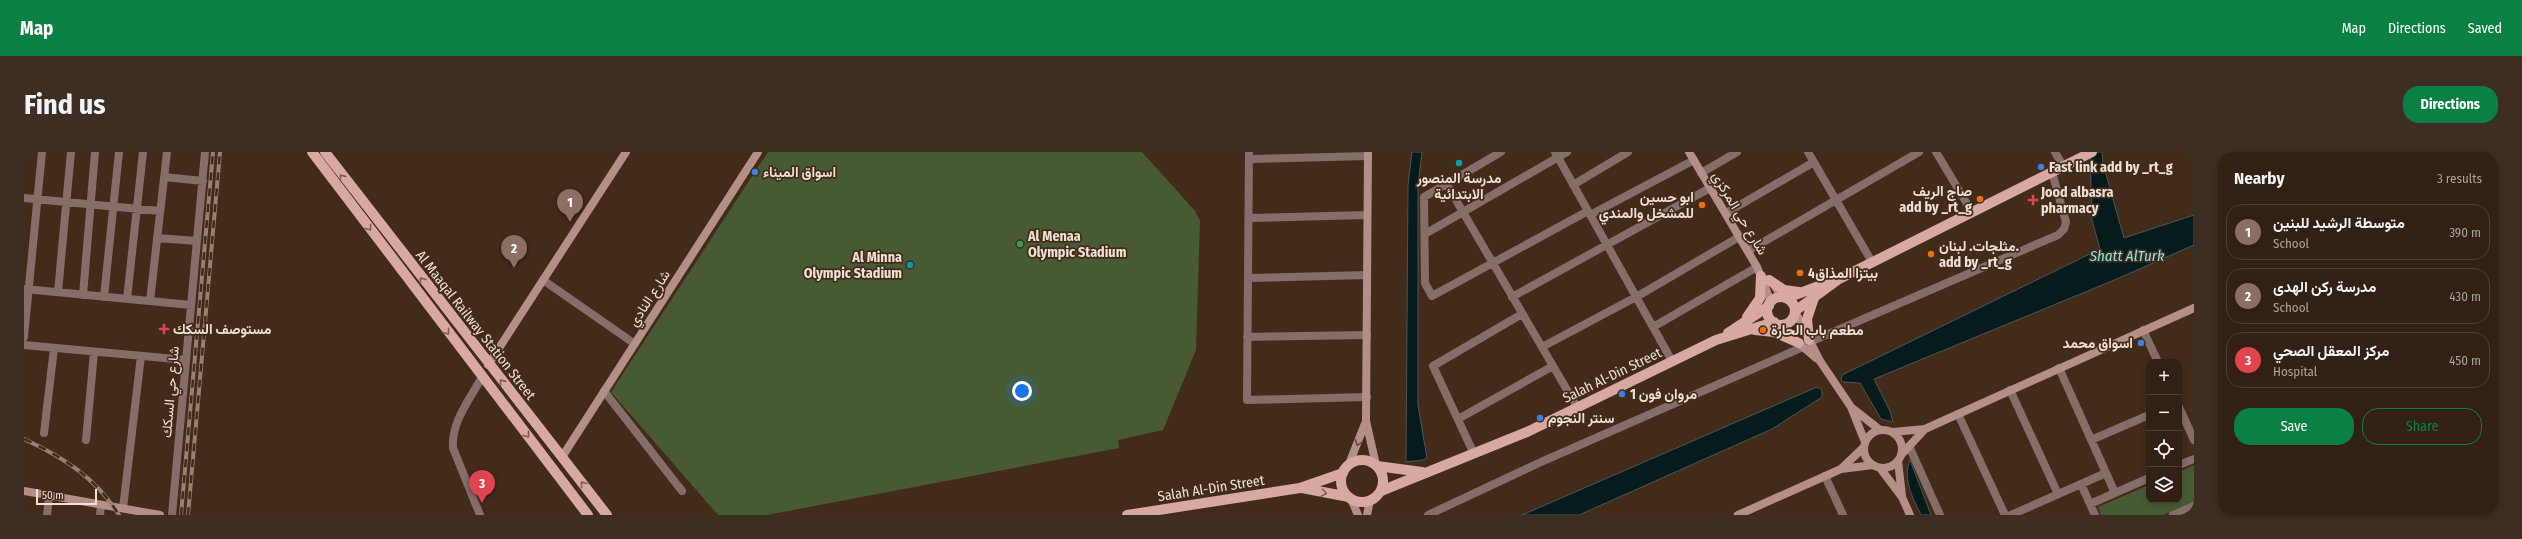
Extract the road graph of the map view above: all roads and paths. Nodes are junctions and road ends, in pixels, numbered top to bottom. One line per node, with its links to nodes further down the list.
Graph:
1 (42, 152): 36 (street)
2 (71, 152): 38 (street)
3 (95, 152): 39 (street)
4 (120, 152): 40 (street)
5 (143, 152): 41 (street)
6 (167, 152): 30 (street)
7 (205, 152): 31 (street, شارع حي السكك)
8 (312, 152): 98 (main road, Al Maaqal Railway Station Street, one-way to 98)
9 (325, 152): 95 (main road, Al Maaqal Railway Station Street, one-way to 9)
10 (626, 152): 61 (street)
11 (758, 152): 86 (street, شارع النادي)
12 (1501, 152): 32 (street)
13 (1567, 152): 23 (street)
14 (1628, 152): 33 (street)
15 (1689, 152): 25 (street, شارع حي المركزي)
16 (1737, 152): 29 (street)
17 (1808, 152): 26 (street)
18 (1919, 152): 37 (street)
19 (1936, 152): 44 (street)
20 (2055, 152): 27 (street)
21 (1368, 154): 24 (street); 47 (street)
22 (2085, 154): 27 (main road)
23 (1556, 155): 33 (street); 43 (street)
24 (1249, 156): 48 (street)
25 (1694, 160): 29 (street, شارع حي المركزي); 45 (street)
26 (1814, 162): 37 (street); 46 (street)
27 (2063, 166): 28 (main road)
28 (2052, 172): 44 (main road); 85 (street)
29 (1701, 173): 34 (street, شارع حي المركزي)
30 (164, 177): 31 (street); 42 (street)
31 (203, 181): 52 (street, شارع حي السكك)
32 (1446, 183): 43 (street); 49 (street)
33 (1573, 185): 45 (street)
34 (1710, 188): 46 (street, شارع حي المركزي); 53 (street)
35 (24, 198): 36 (street)
36 (37, 200): 38 (street); 62 (street)
37 (1836, 200): 54 (street); 55 (street)
38 (66, 202): 39 (street); 63 (street)
39 (91, 205): 40 (street); 65 (street)
40 (114, 207): 41 (street); 66 (street)
41 (136, 209): 42 (street); 71 (street)
42 (160, 211): 51 (street)
43 (1463, 211): 49 (street); 56 (street)
44 (1972, 212): 55 (main road)
45 (1589, 213): 53 (street); 56 (street)
46 (1726, 214): 50 (street, شارع حي المركزي)
47 (1367, 215): 48 (street); 58 (street)
48 (1249, 218): 59 (street)
49 (1425, 234): 56 (street)
50 (1739, 237): 54 (street, شارع حي المركزي); 68 (street)
51 (157, 238): 52 (street); 72 (street)
52 (197, 241): 74 (street, شارع حي السكك)
53 (1607, 246): 67 (street); 68 (street)
54 (1748, 251): 57 (street, شارع حي المركزي)
55 (1872, 262): 60 (main road)
56 (1493, 263): 67 (street)
57 (1762, 274): 64 (main road); 70 (street, شارع حي المركزي); 73 (street, شارع حي المركزي); 79 (main road); 80 (street)
58 (1367, 275): 59 (street); 82 (street)
59 (1248, 278): 83 (street)
60 (1839, 279): 64 (main road); 69 (main road)
61 (543, 280): 86 (street); 95 (street)
62 (26, 289): 63 (street); 84 (street)
63 (58, 292): 65 (street)
64 (1801, 292): 70 (main road)
65 (83, 295): 66 (street)
66 (104, 297): 71 (street)
67 (1512, 297): 77 (street)
68 (1636, 297): 80 (street); 88 (street)
69 (1814, 297): 76 (main road); 85 (main road)
70 (1785, 298): 73 (main road); 76 (main road)
71 (127, 299): 72 (street)
72 (150, 301): 74 (street)
73 (1770, 304): 78 (main road); 79 (main road, Salah Al-Din Street)
74 (191, 305): 93 (street, شارع حي السكك)
75 (2194, 308): 81 (street)
76 (1795, 311): 78 (main road); 85 (street)
77 (1522, 314): 88 (street); 107 (street)
78 (1774, 323): 79 (main road, Salah Al-Din Street); 85 (street)
79 (1745, 326): 85 (main road); 94 (main road, Salah Al-Din Street)
80 (1653, 327): 94 (street)
81 (2143, 330): 92 (street); 97 (street)
82 (1367, 335): 83 (street); 101 (street)
83 (1248, 337): 101 (street)
84 (24, 338)
85 (1805, 343): 103 (street); 159 (street)
86 (635, 344): 100 (street, شارع النادي)
87 (24, 345): 89 (street)
88 (1542, 347): 96 (street)
89 (54, 348): 90 (street); 113 (street)
90 (94, 352): 91 (street); 114 (street)
91 (141, 356): 93 (street); 148 (street)
92 (2157, 359)
93 (186, 360): 152 (street, شارع حي السكك)
94 (1672, 361): 102 (main road, Salah Al-Din Street)
95 (488, 365): 120 (main road, Al Maaqal Railway Station Street, one-way to 95)
96 (1553, 366): 102 (street); 107 (street)
97 (2059, 368): 99 (street); 115 (street)
98 (482, 377): 153 (street); 154 (main road, Al Maaqal Railway Station Street, one-way to 154)
99 (2010, 390): 105 (street); 139 (street)
100 (604, 391): 120 (street, شارع النادي); 137 (street)
101 (1367, 397): 108 (street)
102 (1577, 407): 119 (main road, Salah Al-Din Street)
103 (1851, 407): 110 (street); 117 (street)
104 (2182, 413): 111 (street)
105 (1958, 414): 109 (street); 164 (street)
106 (2146, 416): 115 (street)
107 (1458, 419): 119 (street)
108 (1366, 421): 123 (street, one-way to 123); 125 (street)
109 (1925, 429): 112 (street); 118 (street)
110 (1880, 430): 112 (street); 117 (street)
111 (2192, 431): 116 (street)
112 (1893, 432): 121 (street)
113 (44, 433)
114 (86, 440)
115 (2091, 440): 130 (street)
116 (2194, 440)
117 (1865, 445): 126 (street); 127 (street)
118 (1910, 446): 121 (street); 163 (street)
119 (1474, 454): 128 (main road, Salah Al-Din Street)
120 (562, 457): 155 (main road, Al Maaqal Railway Station Street, one-way to 120)
121 (1899, 458): 126 (street); 141 (street)
122 (2194, 459): 124 (street)
123 (1349, 464): 125 (main road); 129 (main road)
124 (2182, 464)
125 (1376, 466): 128 (main road, Salah Al-Din Street); 135 (main road)
126 (1876, 466): 127 (street); 141 (street)
127 (1840, 469): 131 (street)
128 (1432, 472): 135 (main road, Salah Al-Din Street)
129 (1343, 473): 134 (main road, Salah Al-Din Street); 142 (main road)
130 (2106, 473): 133 (street); 138 (street)
131 (1825, 476): 160 (street); 161 (street)
132 (2146, 479): 138 (street)
133 (2081, 484): 139 (street); 144 (street)
134 (1300, 488): 142 (main road, Salah Al-Din Street, one-way to 142); 156 (main road, Salah Al-Din Street)
135 (1381, 490): 143 (main road)
136 (24, 491): 140 (street)
137 (682, 491)
138 (2115, 493): 144 (street)
139 (2058, 494): 146 (street)
140 (49, 496): 145 (street); 149 (street)
141 (1902, 497): 162 (street)
142 (1350, 498): 143 (main road); 157 (street)
143 (1370, 500): 158 (street)
144 (2090, 504): 167 (street)
145 (101, 506): 148 (street); 150 (street)
146 (2031, 506): 165 (street); 166 (street)
147 (2194, 506): 168 (street)
148 (123, 508): 151 (street)
149 (47, 515)
150 (100, 515)
151 (160, 515)
152 (172, 515)
153 (480, 515)
154 (588, 515)
155 (607, 515)
156 (1127, 515)
157 (1358, 515)
158 (1367, 515)
159 (1428, 515)
160 (1740, 515)
161 (1843, 515)
162 (1910, 515)
163 (1940, 515)
164 (2005, 515)
165 (2011, 515)
166 (2035, 515)
167 (2095, 515)
168 (2173, 515)

